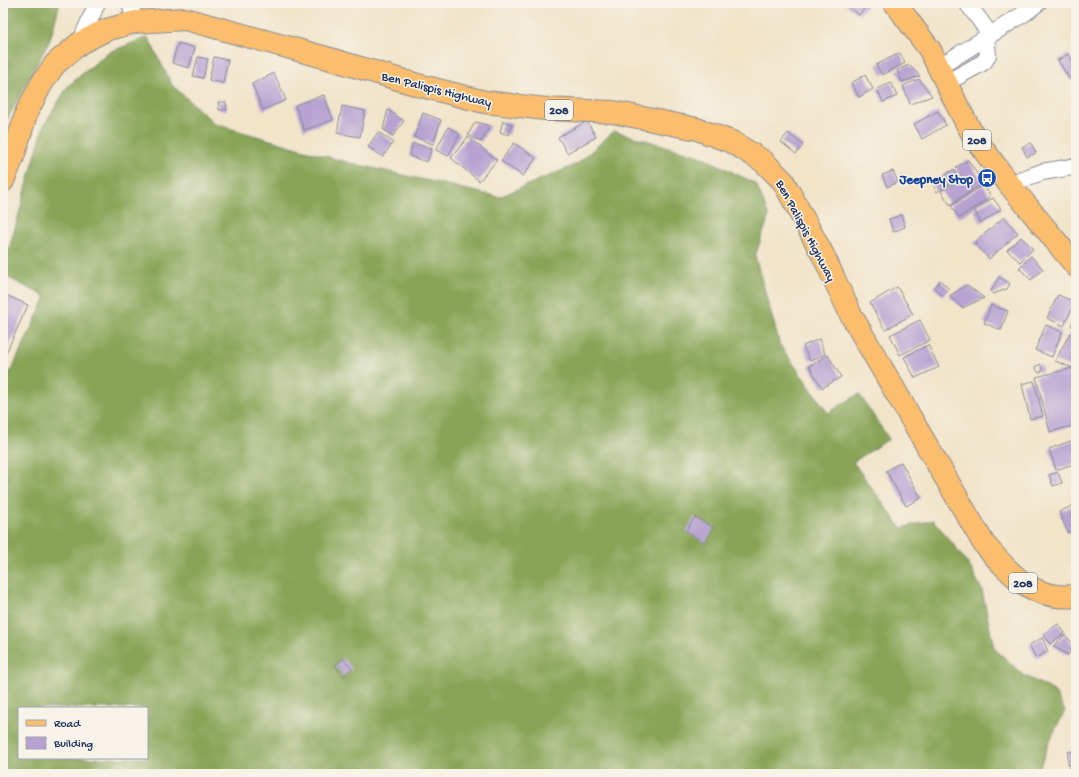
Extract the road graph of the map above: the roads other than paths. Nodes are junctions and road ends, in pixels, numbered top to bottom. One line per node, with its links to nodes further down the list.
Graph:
1 (97, 3): 7 (street)
2 (895, 3): 8 (main road, 208)
3 (967, 3): 6 (street)
4 (1038, 3): 6 (street)
5 (132, 12): 7 (main road, Ben Palispis Highway / 208); 13 (main road, Ben Palispis Highway / 208)
6 (988, 36): 8 (street)
7 (80, 43): 10 (main road, Ben Palispis Highway / 208)
8 (943, 75): 11 (main road, 208)
9 (1076, 168): 11 (street)
10 (3, 181)
11 (1009, 184): 12 (main road, 208)
12 (1076, 266)
13 (1076, 596)

